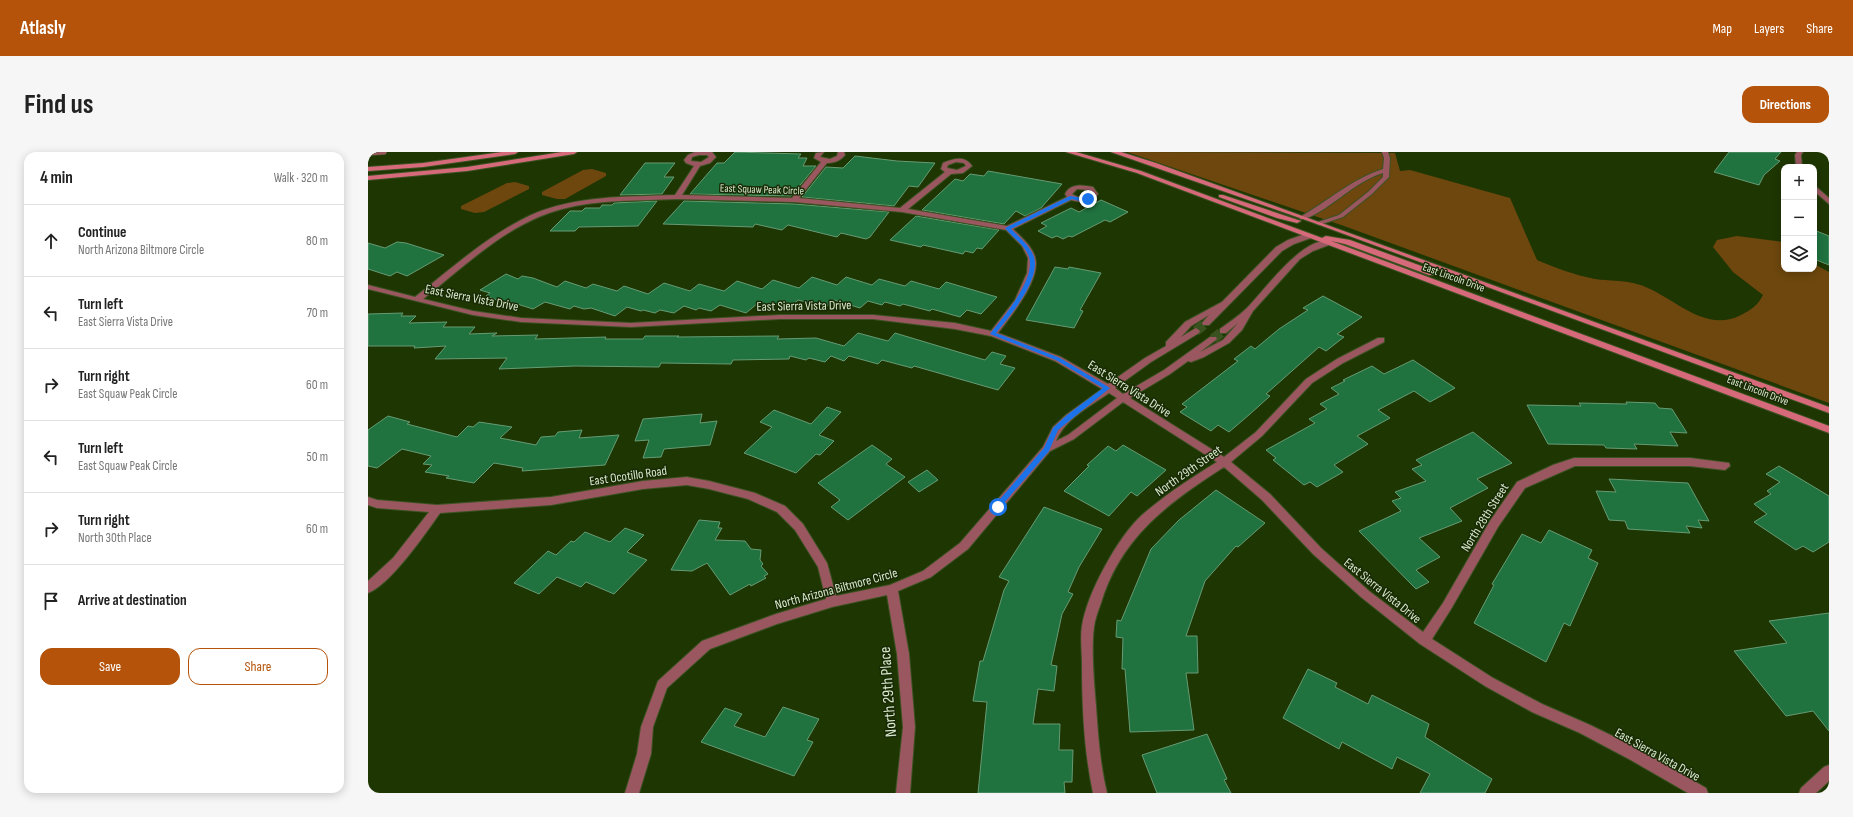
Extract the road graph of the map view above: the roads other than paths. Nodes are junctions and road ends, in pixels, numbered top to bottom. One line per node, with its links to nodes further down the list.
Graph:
1 (384, 152): 10 (lane)
2 (515, 152): 14 (main road)
3 (574, 152): 18 (main road)
4 (821, 152): 11 (street)
5 (841, 152): 11 (street)
6 (1069, 152): 17 (main road, East Lincoln Drive)
7 (1114, 152): 25 (main road, East Lincoln Drive)
8 (1385, 152): 15 (street)
9 (1800, 152): 13 (street)
10 (368, 153)
11 (825, 161): 22 (street)
12 (698, 164): 20 (street)
13 (1799, 164)
14 (368, 170)
15 (1386, 170): 25 (street); 26 (street)
16 (949, 172): 24 (street)
17 (1139, 172): 26 (main road); 28 (main road, East Lincoln Drive)
18 (368, 178)
19 (1817, 190): 23 (street)
20 (677, 197): 22 (street, East Squaw Peak Circle); 31 (street, East Squaw Peak Circle)
21 (1072, 197): 27 (street)
22 (794, 200): 24 (street, East Squaw Peak Circle)
23 (1829, 202)
24 (902, 210): 27 (street, East Squaw Peak Circle)
25 (1302, 218): 26 (main road, East Lincoln Drive)
26 (1318, 223): 34 (main road, East Lincoln Drive)
27 (1008, 228): 38 (street)
28 (1308, 236): 29 (main road, East Lincoln Drive); 32 (street, North Arizona Biltmore Circle); 34 (main road)
29 (1326, 243): 33 (street, North Arizona Biltmore Circle); 46 (main road, East Lincoln Drive)
30 (368, 287): 31 (street, East Sierra Vista Drive)
31 (418, 299): 38 (street, East Sierra Vista Drive)
32 (1226, 302): 35 (street, North Arizona Biltmore Circle); 41 (street, North Arizona Biltmore Circle)
33 (1249, 310): 37 (street, North Arizona Biltmore Circle); 42 (street, North Arizona Biltmore Circle)
34 (1578, 319): 45 (main road, East Lincoln Drive)
35 (1206, 323)
36 (1196, 331): 41 (street, North Arizona Biltmore Circle)
37 (1223, 331)
38 (993, 334): 43 (street, East Sierra Vista Drive)
39 (1213, 339): 42 (street, North Arizona Biltmore Circle)
40 (1381, 340): 48 (street, North 29th Street)
41 (1163, 352): 43 (street, North Arizona Biltmore Circle)
42 (1181, 362): 44 (street, North Arizona Biltmore Circle)
43 (1107, 388): 44 (street, East Sierra Vista Drive); 47 (street, North Arizona Biltmore Circle)
44 (1123, 398): 47 (street, North Arizona Biltmore Circle); 48 (street, East Sierra Vista Drive)
45 (1829, 410)
46 (1829, 430)
47 (1047, 450): 53 (street, North Arizona Biltmore Circle)
48 (1224, 462): 55 (street, East Sierra Vista Drive); 59 (street, North 29th Street)
49 (1725, 466): 55 (street, North 28th Street)
50 (368, 500): 51 (street, East Ocotillo Road)
51 (437, 509): 52 (street); 54 (street, East Ocotillo Road)
52 (368, 588)
53 (892, 589): 54 (street, North Arizona Biltmore Circle); 58 (street, North 29th Place)
54 (832, 602): 57 (street, North Arizona Biltmore Circle)
55 (1424, 640): 60 (street, East Sierra Vista Drive)
56 (1829, 772): 61 (street)
57 (632, 793)
58 (903, 793)
59 (1100, 793)
60 (1701, 793)
61 (1806, 793)

